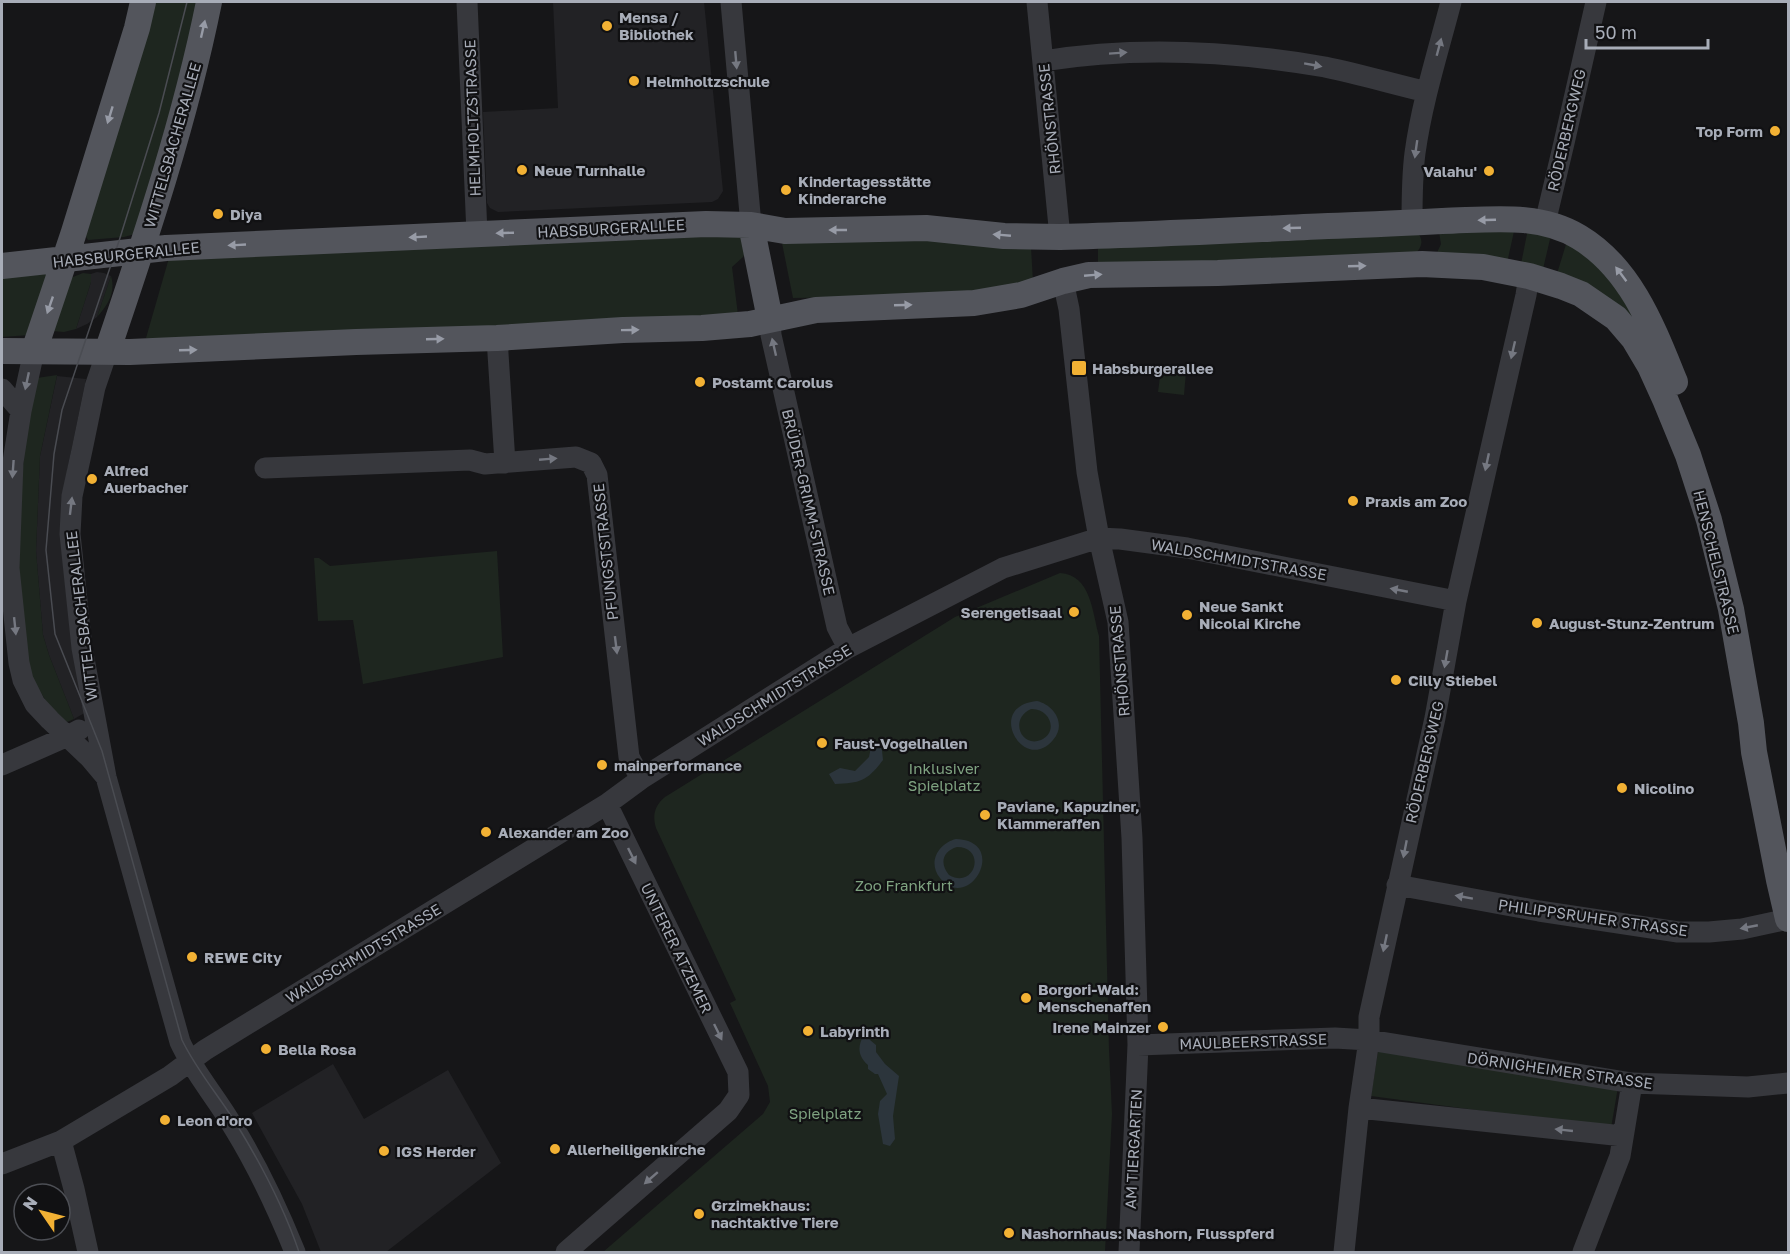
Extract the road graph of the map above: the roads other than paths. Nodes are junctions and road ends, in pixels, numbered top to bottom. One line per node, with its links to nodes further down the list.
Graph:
1 (143, 2): 19 (main road, WITTELSBACHERALLEE, one-way to 19)
2 (209, 2): 16 (main road, WITTELSBACHERALLEE, one-way to 2)
3 (467, 2): 14 (street, HELMHOLTZSTRASSE)
4 (731, 2): 12 (street, one-way to 12)
5 (1037, 2): 8 (street, RHÖNSTRASSE)
6 (1451, 2): 9 (street, one-way to 6)
7 (1596, 2): 11 (street, RÖDERBERGWEG)
8 (1043, 61): 9 (street, one-way to 9); 15 (street, RHÖNSTRASSE)
9 (1427, 92): 10 (street, one-way to 10)
10 (1417, 222): 11 (main road, HABSBURGERALLEE, one-way to 10); 15 (main road, HABSBURGERALLEE, one-way to 15); 20 (main road)
11 (1545, 223): 45 (main road, HENSCHELSTRASSE, one-way to 11)
12 (751, 225): 13 (main road, HABSBURGERALLEE); 14 (main road, HABSBURGERALLEE, one-way to 14); 18 (main road)
13 (785, 231): 15 (main road, HABSBURGERALLEE, one-way to 13); 18 (main road)
14 (477, 234): 16 (main road, HABSBURGERALLEE, one-way to 16)
15 (1060, 237)
16 (142, 250): 17 (main road, HABSBURGERALLEE); 24 (main road, WITTELSBACHERALLEE)
17 (99, 255): 19 (main road, HABSBURGERALLEE); 24 (main road)
18 (758, 256): 25 (main road)
19 (65, 259): 21 (main road, HABSBURGERALLEE); 28 (main road, WITTELSBACHERALLEE, one-way to 28)
20 (1422, 264): 22 (main road); 23 (main road, one-way to 20)
21 (2, 266)
22 (1529, 276): 37 (street, RÖDERBERGWEG, one-way to 37); 47 (main road, HENSCHELSTRASSE)
23 (1063, 281): 25 (main road, one-way to 23); 35 (street, RHÖNSTRASSE)
24 (124, 301): 29 (main road); 30 (main road, WITTELSBACHERALLEE)
25 (770, 319): 26 (main road, one-way to 25); 38 (street, BRÜDER-GRIMM-STRASSE, one-way to 25)
26 (497, 338): 30 (main road, one-way to 26); 33 (street)
27 (2, 351): 28 (main road)
28 (34, 351): 29 (main road); 32 (street, WITTELSBACHERALLEE, one-way to 32)
29 (62, 351): 30 (main road)
30 (107, 352): 39 (street, WITTELSBACHERALLEE, one-way to 30)
31 (2, 389): 32 (street)
32 (21, 411): 36 (street, WITTELSBACHERALLEE, one-way to 36)
33 (505, 463): 34 (street, PFUNGSTSTRASSE); 43 (street, PFUNGSTSTRASSE, one-way to 43)
34 (265, 468)
35 (1098, 538): 37 (street, WALDSCHMIDTSTRASSE, one-way to 35); 38 (street, WALDSCHMIDTSTRASSE); 49 (street, RHÖNSTRASSE)
36 (5, 568): 40 (street, WITTELSBACHERALLEE, one-way to 40)
37 (1456, 601): 46 (street, RÖDERBERGWEG, one-way to 46)
38 (848, 648): 43 (street, WALDSCHMIDTSTRASSE)
39 (92, 709): 40 (street, WITTELSBACHERALLEE); 42 (street, WITTELSBACHERALLEE)
40 (68, 736): 41 (street); 42 (street, WITTELSBACHERALLEE)
41 (2, 765)
42 (106, 777): 50 (street, WITTELSBACHERALLEE)
43 (641, 779): 44 (street, WALDSCHMIDTSTRASSE)
44 (607, 804): 50 (street, WALDSCHMIDTSTRASSE); 59 (street, UNTERER ATZEMER, one-way to 59)
45 (1788, 835)
46 (1397, 885): 47 (street, PHILIPPSRUHER STRASSE, one-way to 46); 48 (street, RÖDERBERGWEG, one-way to 48)
47 (1788, 919)
48 (1369, 1040): 49 (street, MAULBEERSTRASSE); 51 (street, DÖRNIGHEIMER STRASSE); 53 (street, RÖDERBERGWEG)
49 (1138, 1046): 60 (street, AM TIERGARTEN)
50 (189, 1062): 55 (street, WALDSCHMIDTSTRASSE); 58 (street, WITTELSBACHERALLEE)
51 (1632, 1083): 52 (street, DÖRNIGHEIMER STRASSE); 54 (street)
52 (1788, 1083)
53 (1359, 1108): 54 (street, one-way to 53); 61 (street, RÖDERBERGWEG)
54 (1623, 1136): 62 (street)
55 (61, 1141): 56 (street, WALDSCHMIDTSTRASSE); 57 (street)
56 (2, 1164)
57 (88, 1252)
58 (295, 1252)
59 (566, 1252)
60 (1129, 1252)
61 (1344, 1252)
62 (1583, 1252)

